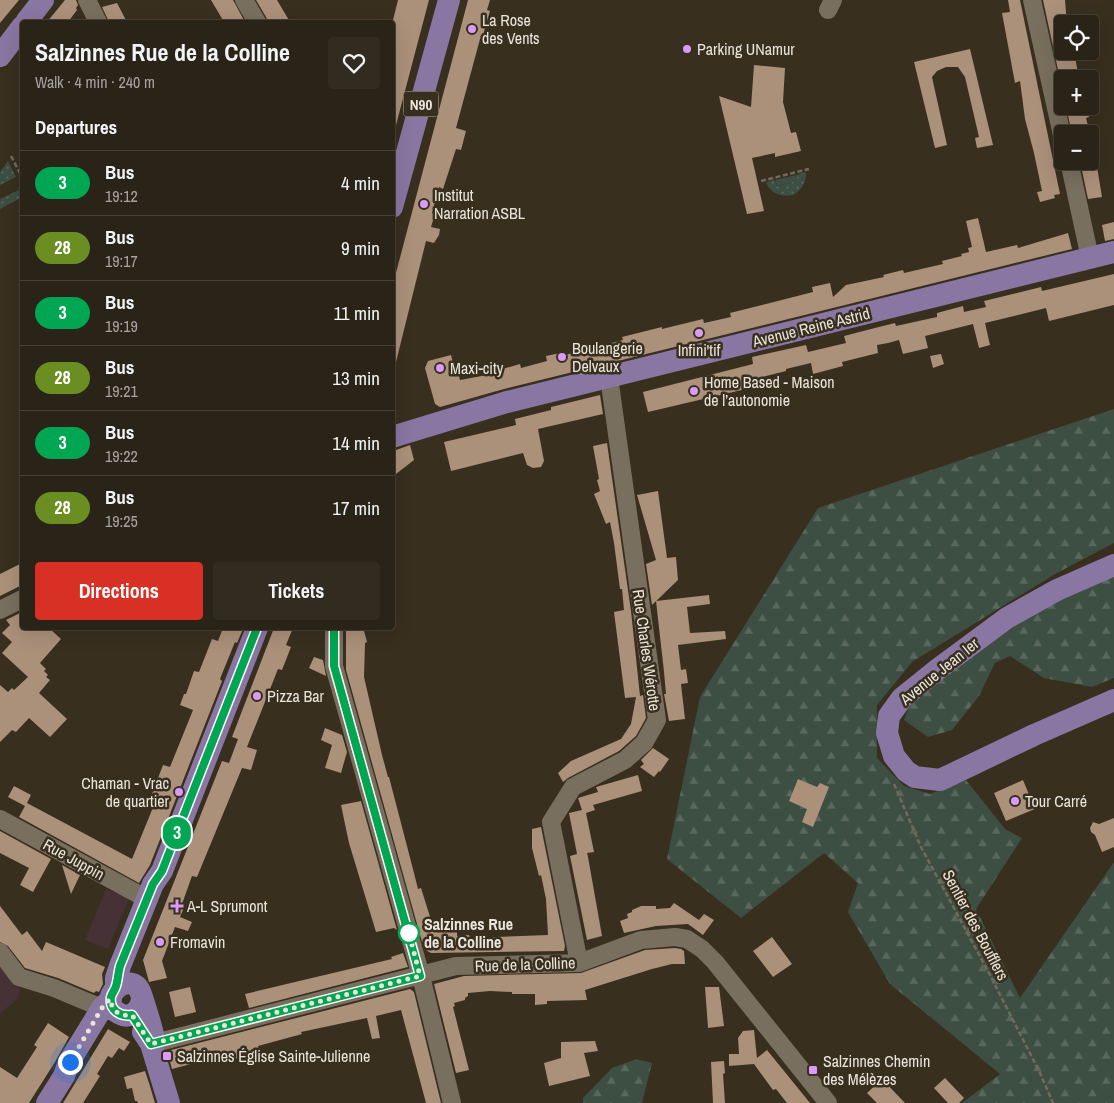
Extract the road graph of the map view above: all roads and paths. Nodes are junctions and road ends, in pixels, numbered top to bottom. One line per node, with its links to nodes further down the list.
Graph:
1 (44, 0): 6 (main road)
2 (87, 0): 7 (street)
3 (244, 0): 8 (street)
4 (448, 0): 17 (main road, N90)
5 (1032, 0): 11 (street)
6 (28, 20)
7 (97, 20)
8 (256, 20)
9 (20, 30): 10 (main road)
10 (0, 56)
11 (1060, 125)
12 (11, 156): 15 (path)
13 (809, 169): 16 (path)
14 (1070, 170): 19 (street)
15 (20, 173)
16 (761, 181)
17 (395, 196)
18 (1114, 252): 19 (main road, Avenue Reine Astrid)
19 (1090, 258): 20 (main road, Avenue Reine Astrid)
20 (609, 377): 21 (main road, Avenue Reine Astrid); 35 (street, Rue Charles Wérotte)
21 (507, 402): 22 (main road, Avenue Reine Astrid); 23 (main road, Avenue Reine Astrid)
22 (395, 424)
23 (395, 436)
24 (1114, 565): 30 (main road, Avenue Jean Ier)
25 (20, 600): 26 (street)
26 (0, 610)
27 (256, 630): 32 (main road)
28 (334, 630): 36 (street)
29 (1114, 700): 30 (main road, Avenue Jean Ier)
30 (894, 756): 43 (path, Sentier des Boufflers)
31 (0, 819): 33 (street, Rue Juppin)
32 (162, 871): 33 (main road); 37 (main road)
33 (147, 899): 37 (main road)
34 (0, 952): 37 (street)
35 (579, 963): 36 (street, Rue de la Colline); 42 (street, Rue de la Colline)
36 (420, 976): 38 (street, Rue de la Colline); 41 (street)
37 (124, 994): 38 (main road); 39 (main road)
38 (151, 1044): 40 (main road)
39 (47, 1103)
40 (169, 1103)
41 (452, 1103)
42 (828, 1103)
43 (1053, 1103)

